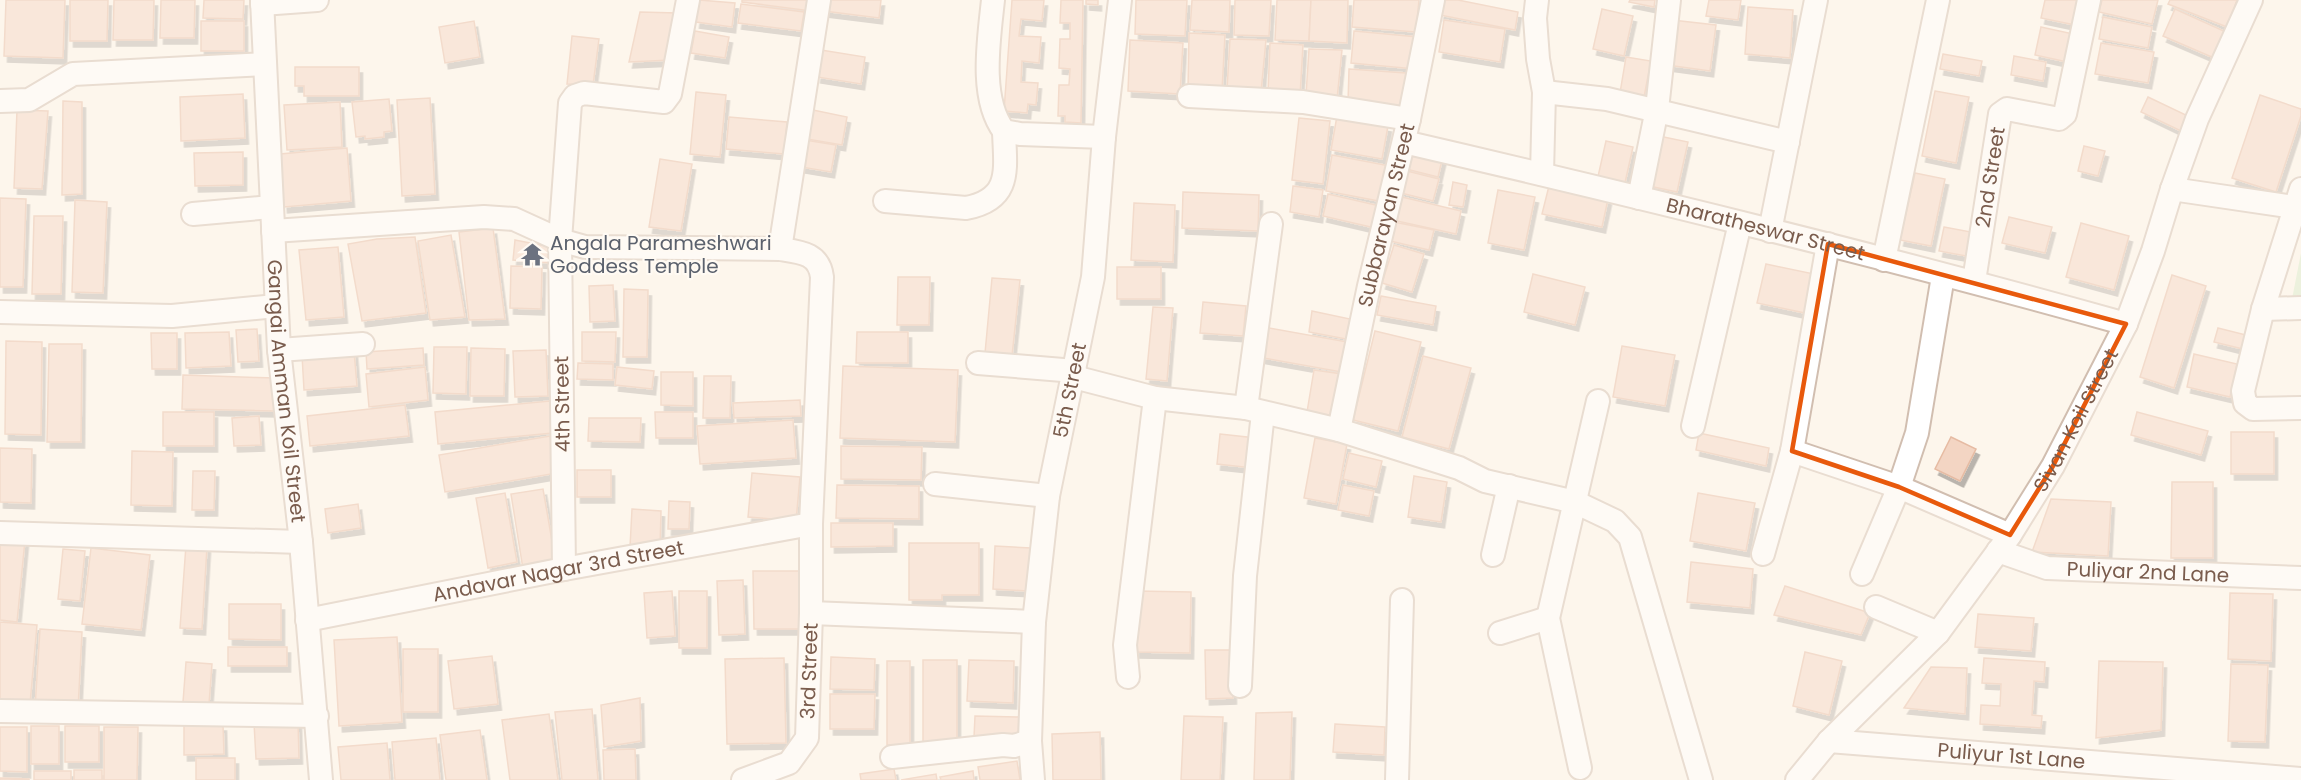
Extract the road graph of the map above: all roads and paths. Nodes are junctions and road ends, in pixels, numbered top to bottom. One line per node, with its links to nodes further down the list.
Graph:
1 (316, 0): 13 (street)
2 (688, 0): 35 (street, 4th Street)
3 (819, 0): 37 (street)
4 (993, 0): 20 (street)
5 (1120, 0): 21 (street, 5th Street)
6 (1433, 0): 19 (street, Subbarayan Street)
7 (1537, 0): 15 (street)
8 (1669, 0): 18 (street)
9 (1816, 0): 23 (street)
10 (1938, 0): 38 (street)
11 (2089, 0): 40 (street, 2nd Street)
12 (2251, 0): 25 (street, Sivan Koil Street)
13 (262, 2): 14 (street, Gangai Amman Koil Street)
14 (265, 64): 17 (street); 29 (street, Gangai Amman Koil Street)
15 (1544, 92): 18 (street); 24 (street)
16 (1189, 96): 19 (street)
17 (0, 101)
18 (1657, 110): 23 (street); 26 (street)
19 (1409, 119): 22 (street, Subbarayan Street)
20 (1004, 131): 21 (street); 27 (street)
21 (1104, 137): 49 (street, 5th Street)
22 (1404, 142): 24 (street, Bharatheswar Street); 55 (street, Subbarayan Street)
23 (1788, 142): 34 (street)
24 (1542, 174): 26 (street, Bharatheswar Street)
25 (2172, 189): 28 (street); 45 (street, Sivan Koil Street)
26 (1639, 198): 31 (street, Bharatheswar Street)
27 (885, 201)
28 (2300, 201): 43 (street)
29 (271, 207): 30 (street); 33 (street, Gangai Amman Koil Street)
30 (193, 214)
31 (1740, 224): 34 (street, Bharatheswar Street); 54 (street)
32 (1271, 225): 53 (street)
33 (273, 231): 35 (street); 41 (street, Gangai Amman Koil Street)
34 (1770, 231): 36 (street, Bharatheswar Street)
35 (560, 240): 37 (street); 68 (street, 4th Street)
36 (1828, 244): 38 (street, Bharatheswar Street); 56 (street)
37 (780, 249): 62 (street, 3rd Street)
38 (1884, 260): 39 (street, Bharatheswar Street)
39 (1943, 276): 40 (street, Bharatheswar Street); 59 (street)
40 (1974, 281): 45 (street, Bharatheswar Street)
41 (276, 306): 44 (street); 47 (street, Gangai Amman Koil Street)
42 (2301, 308): 43 (street)
43 (2263, 309): 52 (street)
44 (0, 312)
45 (2126, 324): 65 (street, Sivan Koil Street)
46 (363, 344): 47 (street)
47 (279, 350): 64 (street, Gangai Amman Koil Street)
48 (978, 363): 49 (street)
49 (1074, 374): 50 (street); 60 (street, 5th Street)
50 (1155, 398): 53 (street); 79 (street)
51 (1598, 401): 61 (street)
52 (2301, 408)
53 (1254, 411): 55 (street); 80 (street)
54 (1693, 426)
55 (1340, 430): 58 (street)
56 (1792, 451): 59 (street, Puliyar 2nd Lane); 66 (street)
57 (935, 484): 60 (street)
58 (1509, 486): 61 (street); 67 (street)
59 (1899, 487): 65 (street, Puliyar 2nd Lane); 69 (street)
60 (1048, 496): 76 (street, 5th Street)
61 (1575, 502): 74 (street); 91 (street)
62 (811, 524): 68 (street, Andavar Nagar 3rd Street); 73 (street, 3rd Street)
63 (0, 533): 64 (street)
64 (301, 542): 75 (street, Gangai Amman Koil Street)
65 (2004, 543): 70 (street, Puliyar 2nd Lane); 78 (street, Sivan Koil Street)
66 (1763, 554)
67 (1493, 555)
68 (564, 569): 75 (street, Andavar Nagar 3rd Street)
69 (1862, 574)
70 (2301, 578)
71 (1402, 600): 90 (street)
72 (1876, 607): 78 (street)
73 (811, 613): 76 (street); 88 (street, 3rd Street)
74 (1548, 618): 77 (street); 86 (street)
75 (307, 620): 82 (street, Gangai Amman Koil Street)
76 (1034, 622): 83 (street, 5th Street)
77 (1500, 633)
78 (1938, 633): 84 (street, Sivan Koil Street)
79 (1128, 677)
80 (1240, 686)
81 (0, 711): 82 (street)
82 (317, 716): 87 (street, Gangai Amman Koil Street)
83 (1030, 741): 85 (street); 89 (street, 5th Street)
84 (1829, 741): 92 (street, Sivan Koil Street); 93 (street, Puliyur 1st Lane)
85 (892, 757)
86 (1580, 768)
87 (321, 780)
88 (743, 780)
89 (1033, 780)
90 (1397, 780)
91 (1701, 780)
92 (1797, 780)
93 (2301, 780)

